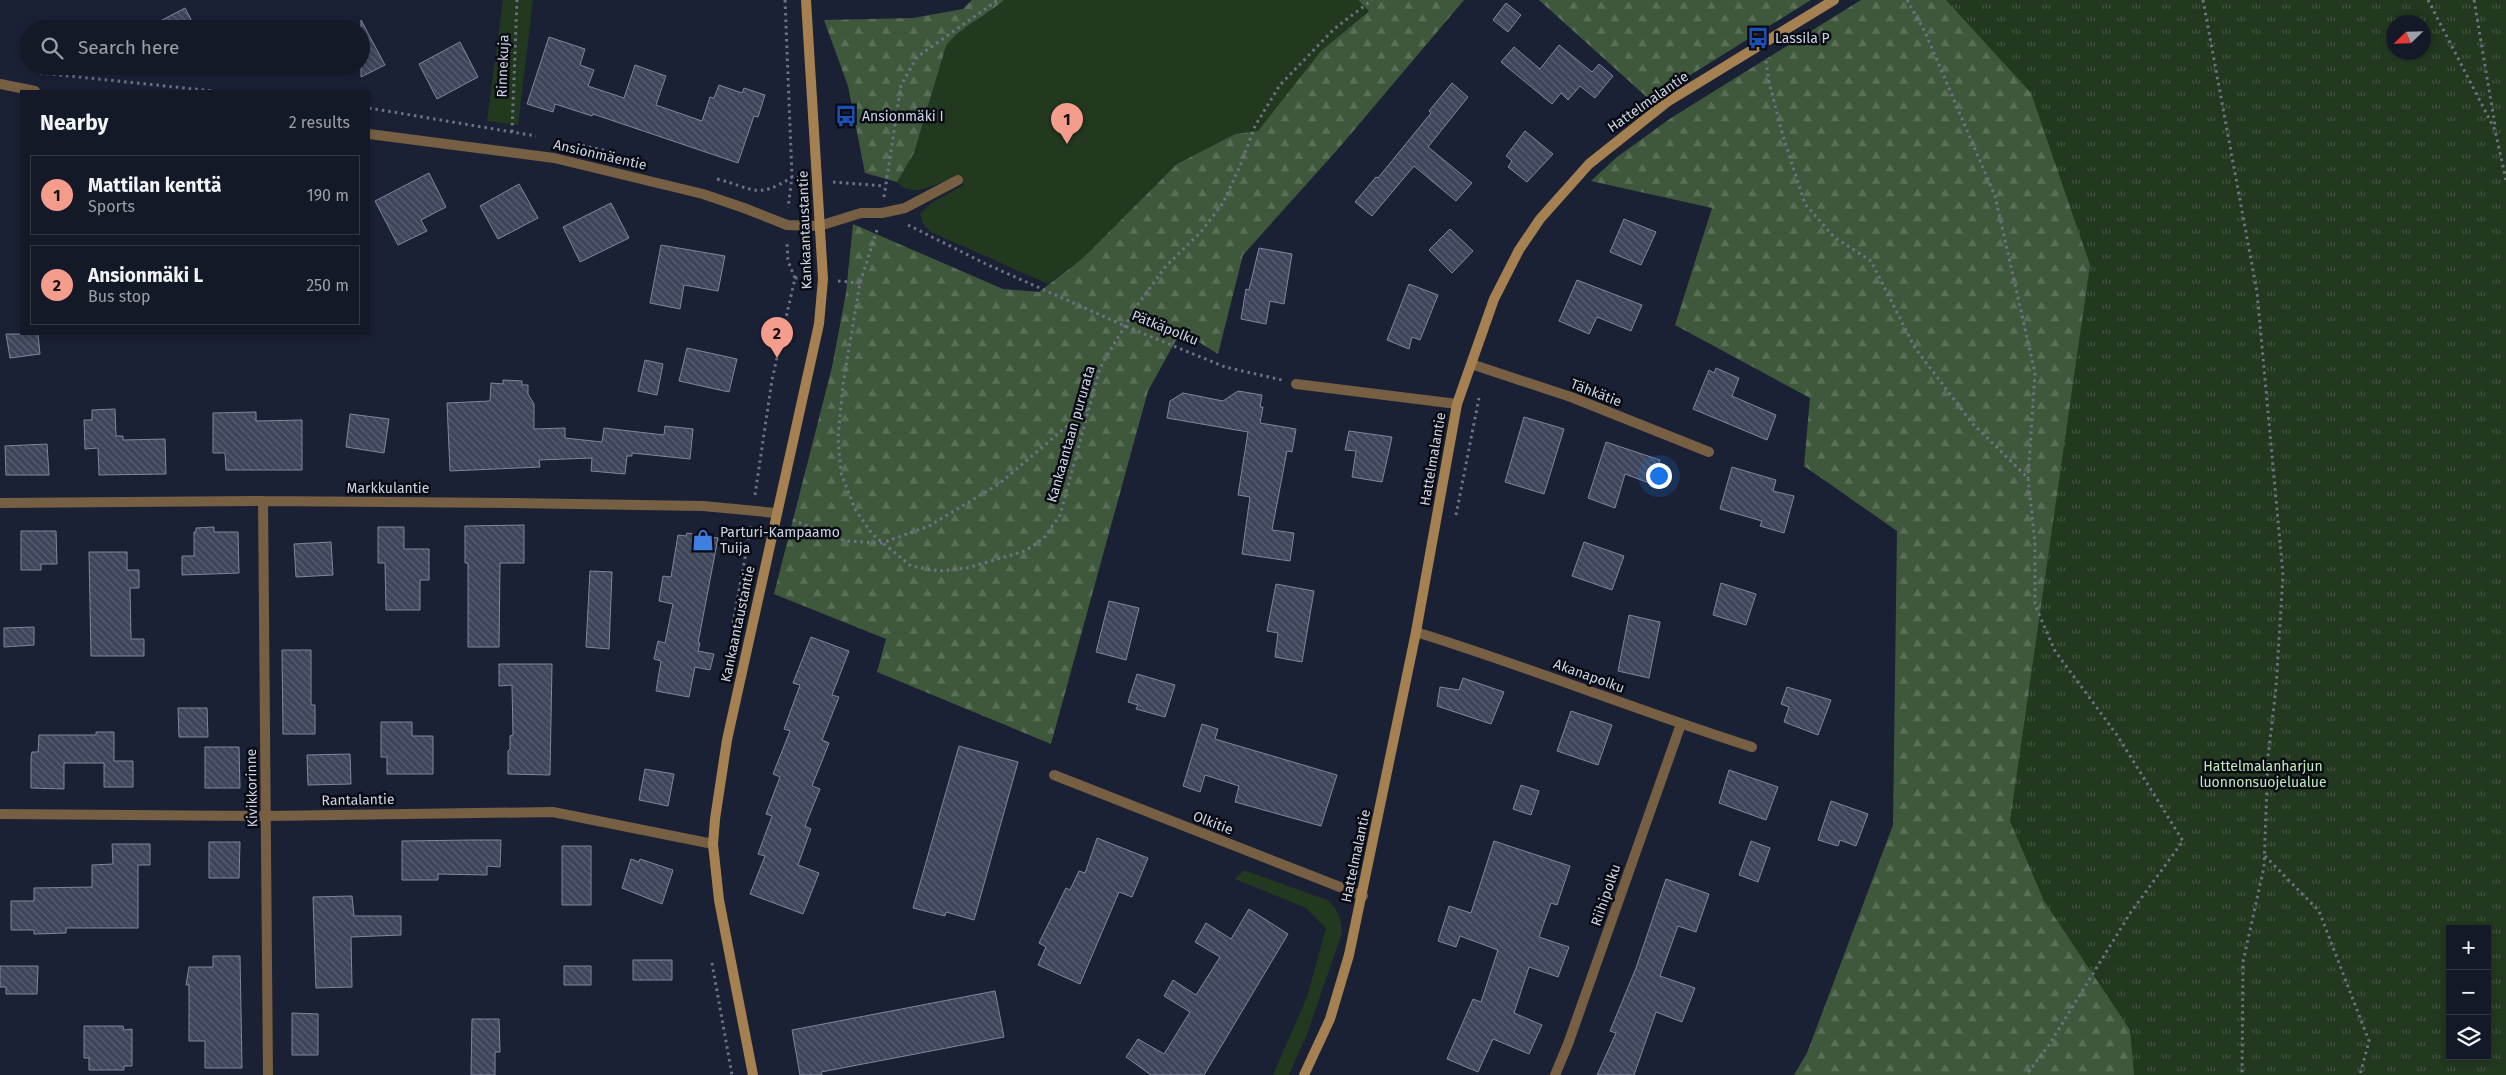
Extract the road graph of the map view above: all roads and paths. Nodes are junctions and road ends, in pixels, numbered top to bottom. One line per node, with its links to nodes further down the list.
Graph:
1 (517, 0): 18 (path, Rinnekuja)
2 (785, 0): 23 (path, Kankaantaustantie)
3 (806, 0): 27 (street, Kankaantaustantie)
4 (998, 0): 28 (path, Kankaantaan pururata)
5 (1372, 0): 32 (path, Kankaantaan pururata)
6 (1834, 0): 11 (street, Hattelmalantie)
7 (1907, 0): 38 (path)
8 (2205, 0): 52 (path)
9 (2428, 0): 17 (path)
10 (2474, 0): 17 (path)
11 (1764, 42): 33 (street, Hattelmalantie); 38 (path)
12 (56, 75): 15 (path)
13 (0, 84): 14 (street)
14 (30, 90)
15 (204, 90)
16 (370, 108): 18 (path)
17 (2495, 130): 26 (path)
18 (512, 132): 20 (path)
19 (370, 134): 30 (street, Ansionmäentie)
20 (539, 137)
21 (566, 142): 22 (path)
22 (622, 155)
23 (792, 177): 24 (path); 27 (path); 30 (path, Kankaantaustantie)
24 (714, 178)
25 (958, 180): 29 (street, Ansionmäentie)
26 (2506, 180)
27 (818, 181): 28 (path); 31 (street, Kankaantaustantie)
28 (885, 186): 29 (path, Kankaantaan pururata)
29 (882, 212): 31 (street, Ansionmäentie); 32 (path, Pätkäpolku); 43 (path, Kankaantaan pururata)
30 (787, 225): 31 (street, Ansionmäentie); 41 (path, Kankaantaustantie)
31 (819, 226): 42 (street, Kankaantaustantie)
32 (1124, 326): 34 (path, Pätkäpolku); 36 (path, Kankaantaan pururata)
33 (1471, 364): 35 (street, Hattelmalantie); 37 (street, Tähkätie)
34 (1296, 384): 35 (street)
35 (1457, 404): 45 (street, Hattelmalantie)
36 (1088, 409): 43 (path); 43 (path, Kankaantaan pururata)
37 (1709, 452)
38 (2028, 478): 60 (path)
39 (263, 501): 40 (street, Markkulantie); 41 (street, Markkulantie); 50 (street, Kivikkorinne)
40 (0, 503)
41 (753, 512): 42 (street, Markkulantie); 44 (path, Kankaantaustantie)
42 (776, 513): 43 (path); 51 (street, Kankaantaustantie)
43 (882, 543)
44 (732, 627)
45 (1416, 632): 46 (street, Akanapolku); 53 (street, Hattelmalantie)
46 (1681, 724): 47 (street, Akanapolku); 59 (street, Riihipolku)
47 (1752, 746)
48 (1054, 775): 53 (street, Olkitie)
49 (0, 814): 50 (street, Rantalantie)
50 (266, 816): 51 (street, Rantalantie); 55 (street, Kivikkorinne)
51 (713, 844): 57 (street, Kankaantaustantie)
52 (2264, 856): 61 (path); 62 (path)
53 (1363, 896): 58 (street, Hattelmalantie)
54 (711, 959): 56 (path)
55 (268, 1075)
56 (732, 1075)
57 (753, 1075)
58 (1304, 1075)
59 (1555, 1075)
60 (2026, 1075)
61 (2242, 1075)
62 (2360, 1075)

